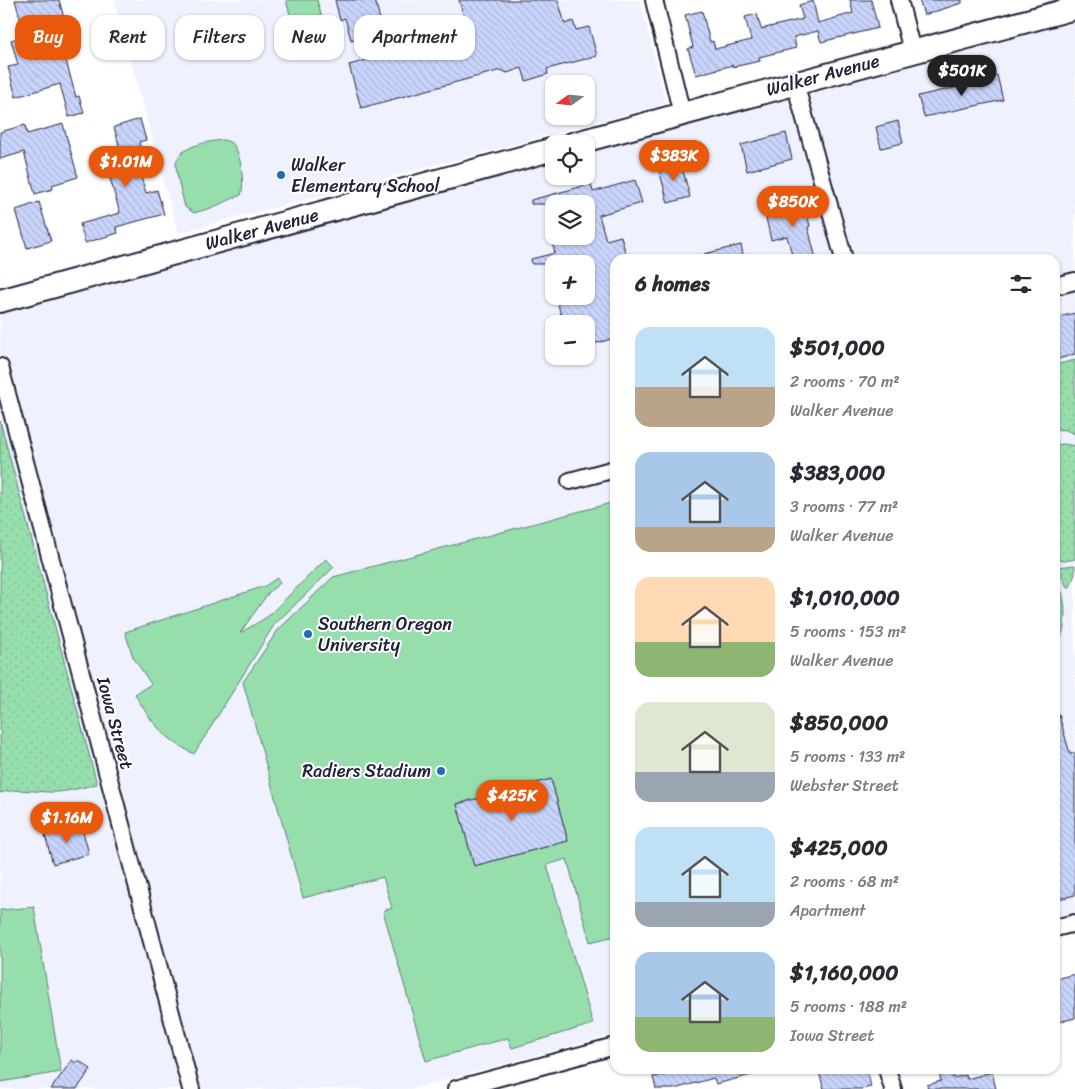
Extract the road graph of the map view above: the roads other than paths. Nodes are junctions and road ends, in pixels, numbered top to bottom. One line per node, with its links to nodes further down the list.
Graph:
1 (654, 0): 6 (street)
2 (899, 0): 4 (street)
3 (1075, 8): 4 (street, Walker Avenue)
4 (912, 51): 5 (street, Walker Avenue)
5 (795, 83): 6 (street, Walker Avenue); 9 (street)
6 (682, 114): 7 (street, Walker Avenue)
7 (595, 138)
8 (545, 151): 12 (street, Walker Avenue)
9 (843, 254)
10 (1075, 281): 11 (street)
11 (1060, 285)
12 (0, 301)
13 (0, 367): 20 (street, Iowa Street)
14 (610, 470): 15 (street)
15 (570, 481)
16 (1075, 922): 17 (street)
17 (1060, 926)
18 (610, 1047): 21 (street)
19 (889, 1074): 22 (street)
20 (191, 1089)
21 (456, 1089)
22 (893, 1089)

